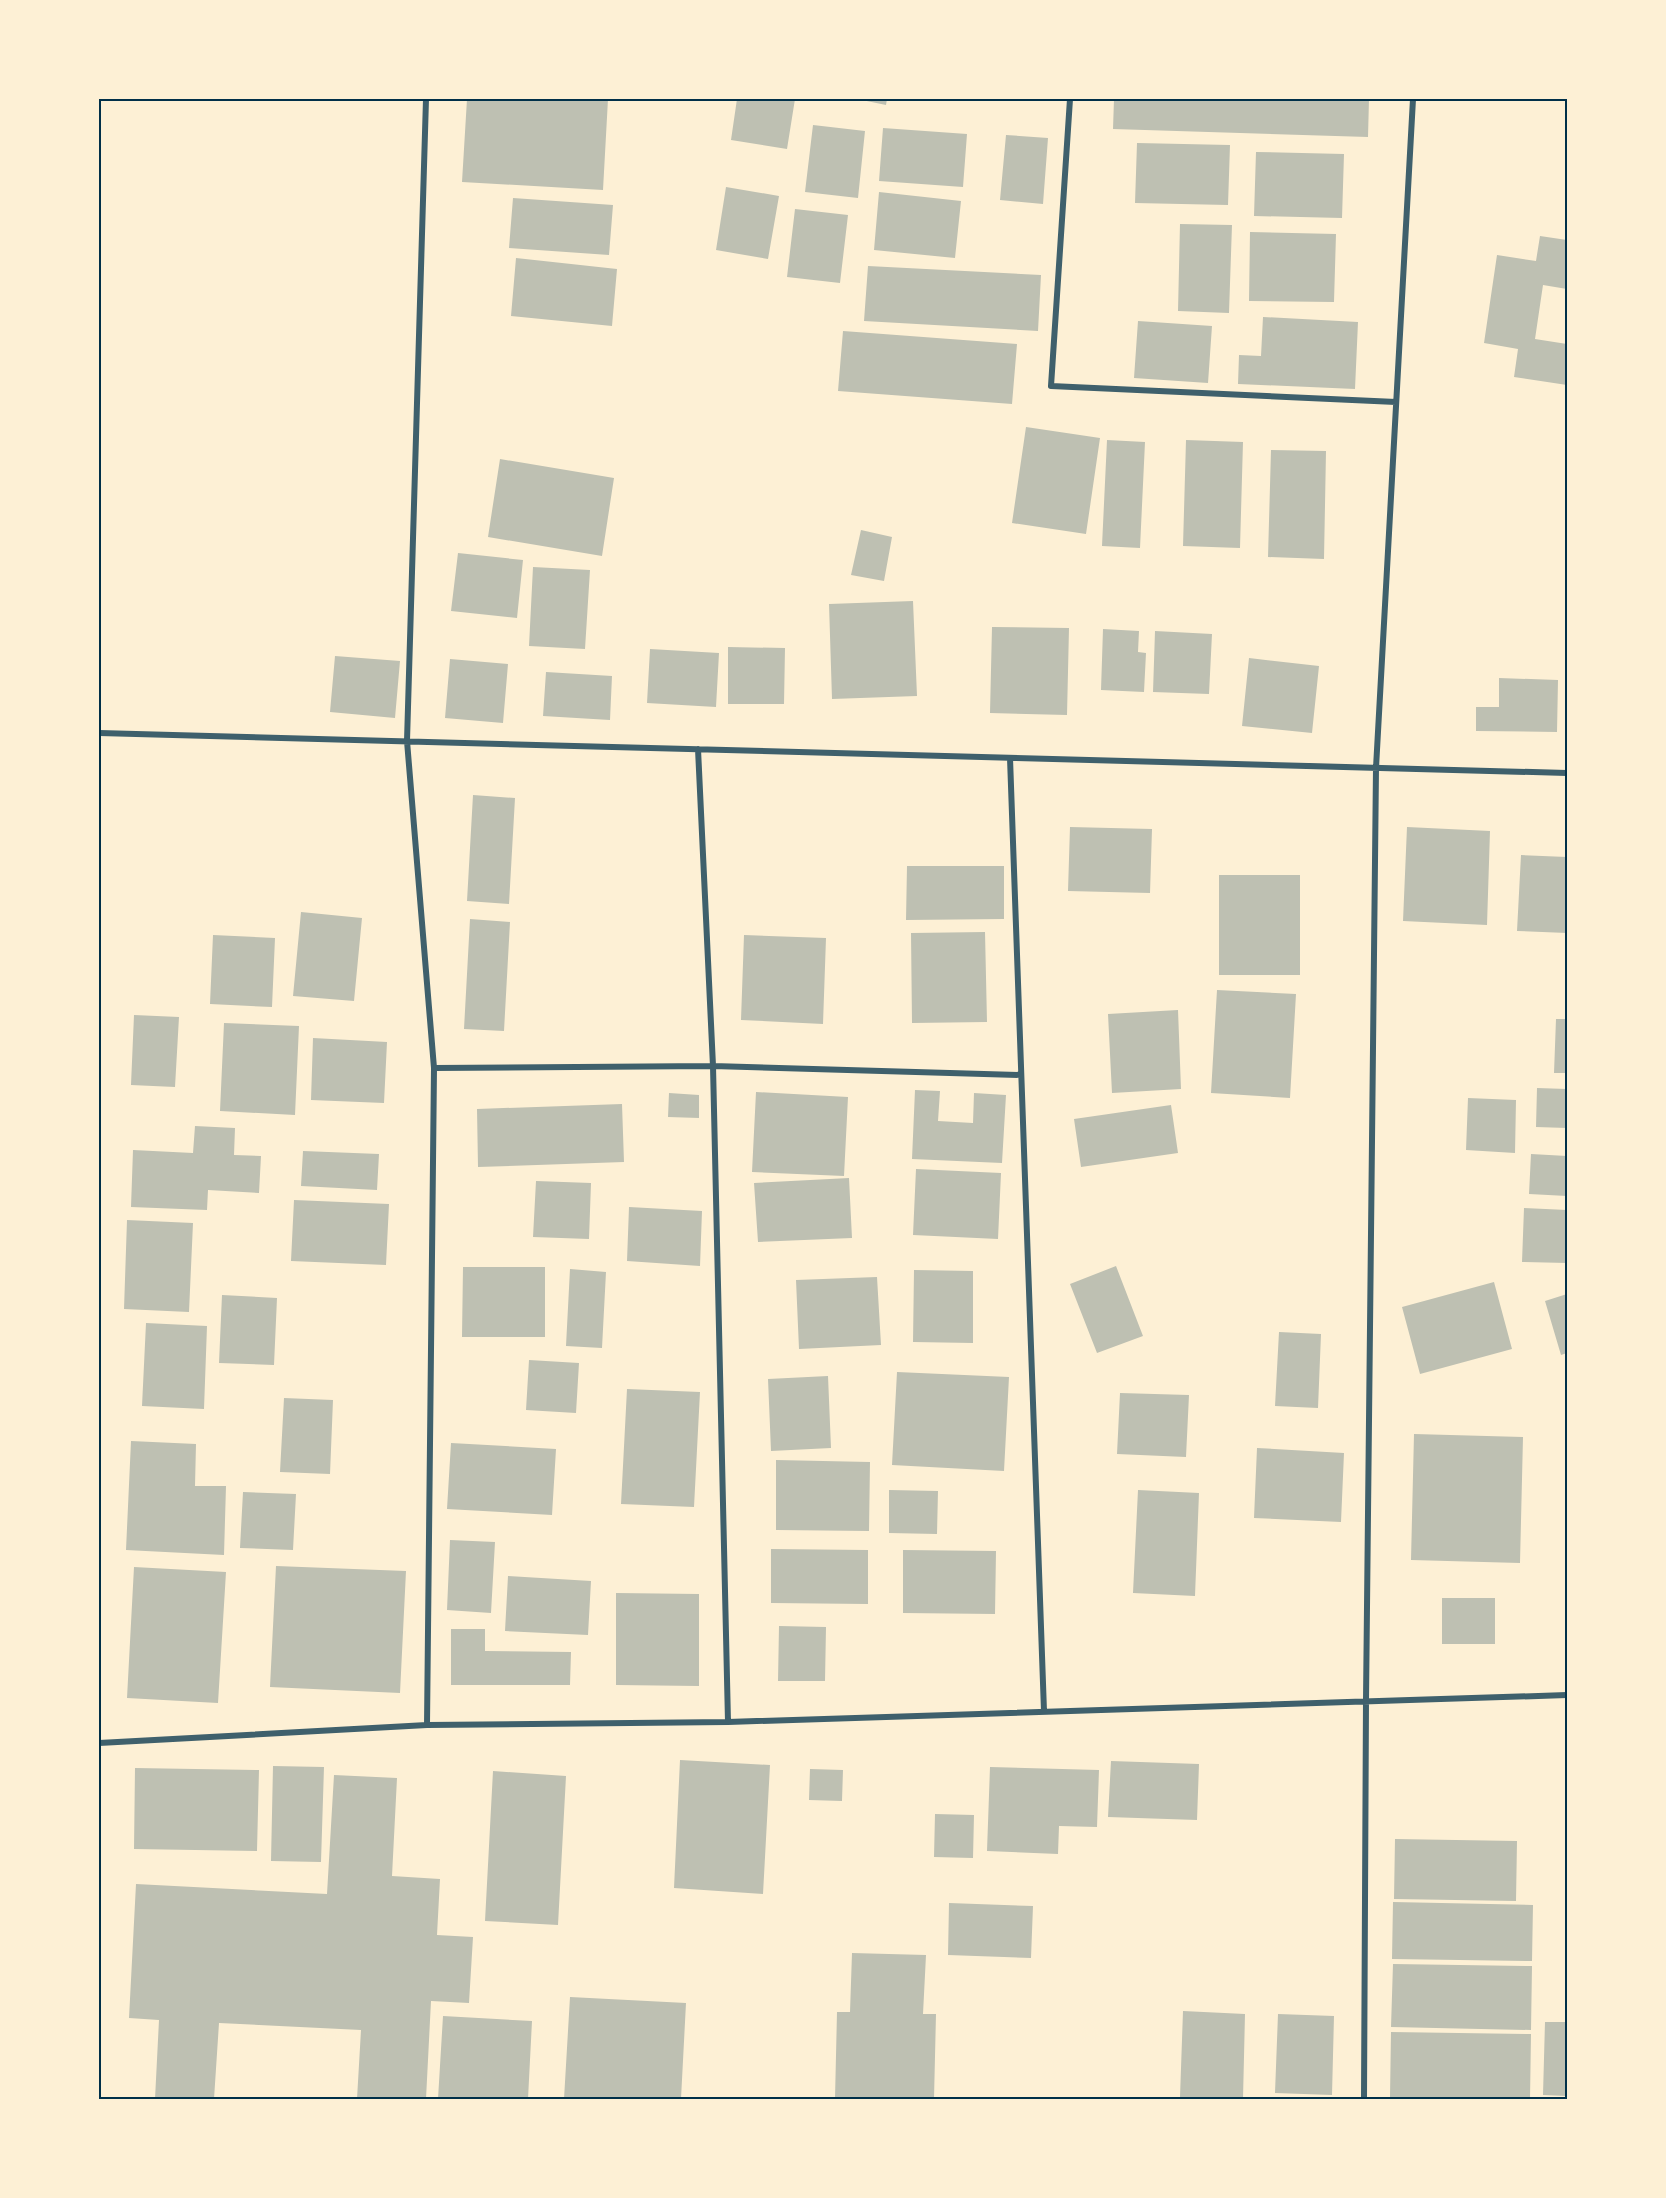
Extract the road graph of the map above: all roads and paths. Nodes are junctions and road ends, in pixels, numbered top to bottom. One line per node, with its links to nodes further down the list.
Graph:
1 (426, 99): 6 (street)
2 (1070, 99): 4 (street)
3 (1413, 99): 4 (street)
4 (1396, 402): 9 (street)
5 (99, 733): 6 (street)
6 (407, 741): 7 (street); 12 (street)
7 (698, 749): 8 (street); 11 (street)
8 (1010, 758): 9 (street); 13 (street)
9 (1376, 768): 10 (street); 15 (street)
10 (1567, 773)
11 (713, 1066): 12 (street); 13 (street); 17 (street)
12 (434, 1068): 18 (street)
13 (1021, 1075): 16 (street)
14 (1567, 1695): 15 (street)
15 (1366, 1700): 16 (street); 20 (street)
16 (1044, 1711): 17 (street)
17 (728, 1722): 18 (street)
18 (427, 1725): 19 (street)
19 (99, 1743)
20 (1364, 2099)

